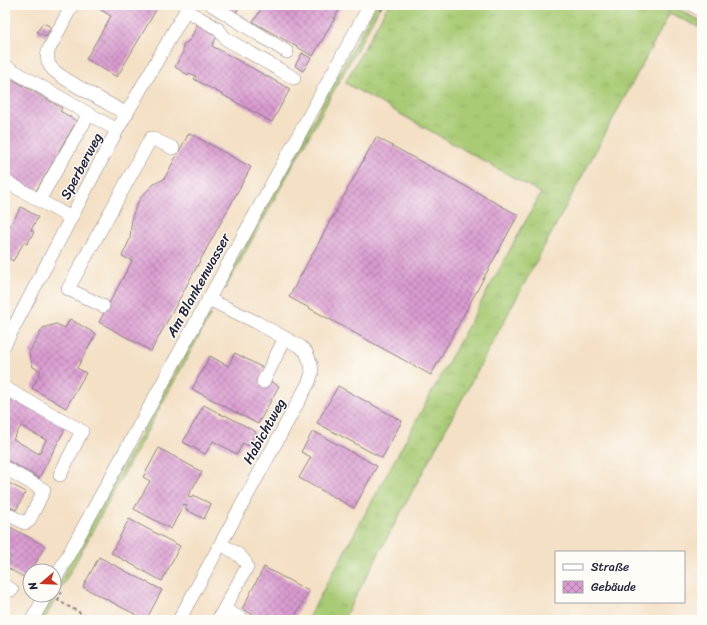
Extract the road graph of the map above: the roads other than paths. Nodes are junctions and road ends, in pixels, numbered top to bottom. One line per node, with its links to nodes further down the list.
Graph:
1 (72, 5): 11 (street)
2 (212, 5): 7 (street)
3 (370, 5): 18 (street, Am Blankenwasser)
4 (693, 5): 6 (street)
5 (188, 7): 9 (street); 11 (street, Sperberweg)
6 (702, 10)
7 (287, 52)
8 (5, 66): 10 (street)
9 (294, 78)
10 (89, 114): 12 (street); 16 (street)
11 (127, 114): 12 (street, Sperberweg)
12 (117, 130): 17 (street, Sperberweg)
13 (173, 148): 19 (street)
14 (5, 181): 16 (street)
15 (5, 189): 17 (street)
16 (39, 200): 17 (street)
17 (69, 221): 20 (street, Sperberweg)
18 (208, 299): 21 (street, Habichtweg); 29 (street, Am Blankenwasser)
19 (103, 306)
20 (10, 323): 22 (street, Sperberweg)
21 (285, 338): 23 (street); 28 (street, Habichtweg)
22 (5, 344)
23 (263, 382)
24 (5, 388): 26 (street)
25 (5, 468): 27 (street)
26 (60, 476)
27 (5, 513)
28 (221, 544): 31 (street); 33 (street, Habichtweg)
29 (62, 566)
30 (47, 603): 32 (street)
31 (221, 615): 34 (street)
32 (32, 620)
33 (179, 620)
34 (243, 620)

